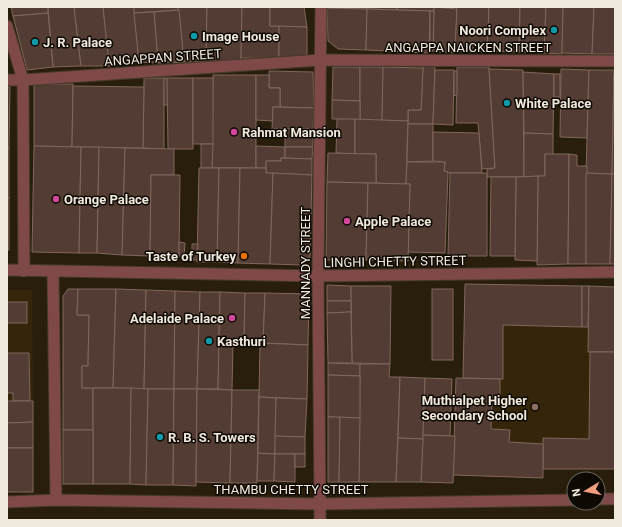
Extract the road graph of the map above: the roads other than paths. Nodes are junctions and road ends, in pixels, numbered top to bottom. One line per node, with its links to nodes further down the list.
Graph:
1 (321, 7): 3 (street, MANNADY STREET)
2 (7, 26): 6 (street)
3 (321, 60): 4 (street, ANGAPPA NAICKEN STREET); 6 (street, ANGAPPAN STREET); 11 (street, MANNADY STREET)
4 (615, 61)
5 (7, 80): 6 (street, ANGAPPAN STREET)
6 (23, 80): 8 (street)
7 (7, 270): 8 (street, LINGHI CHETTY STREET)
8 (24, 271): 9 (street, LINGHI CHETTY STREET)
9 (53, 272): 11 (street, LINGHI CHETTY STREET); 12 (street)
10 (615, 272): 11 (street, LINGHI CHETTY STREET)
11 (318, 276): 15 (street, MANNADY STREET)
12 (56, 500): 14 (street, THAMBU CHETTY STREET); 15 (street, THAMBU CHETTY STREET)
13 (566, 500): 15 (street, THAMBU CHETTY STREET)
14 (7, 502)
15 (320, 504): 16 (street, MANNADY STREET)
16 (320, 520)

